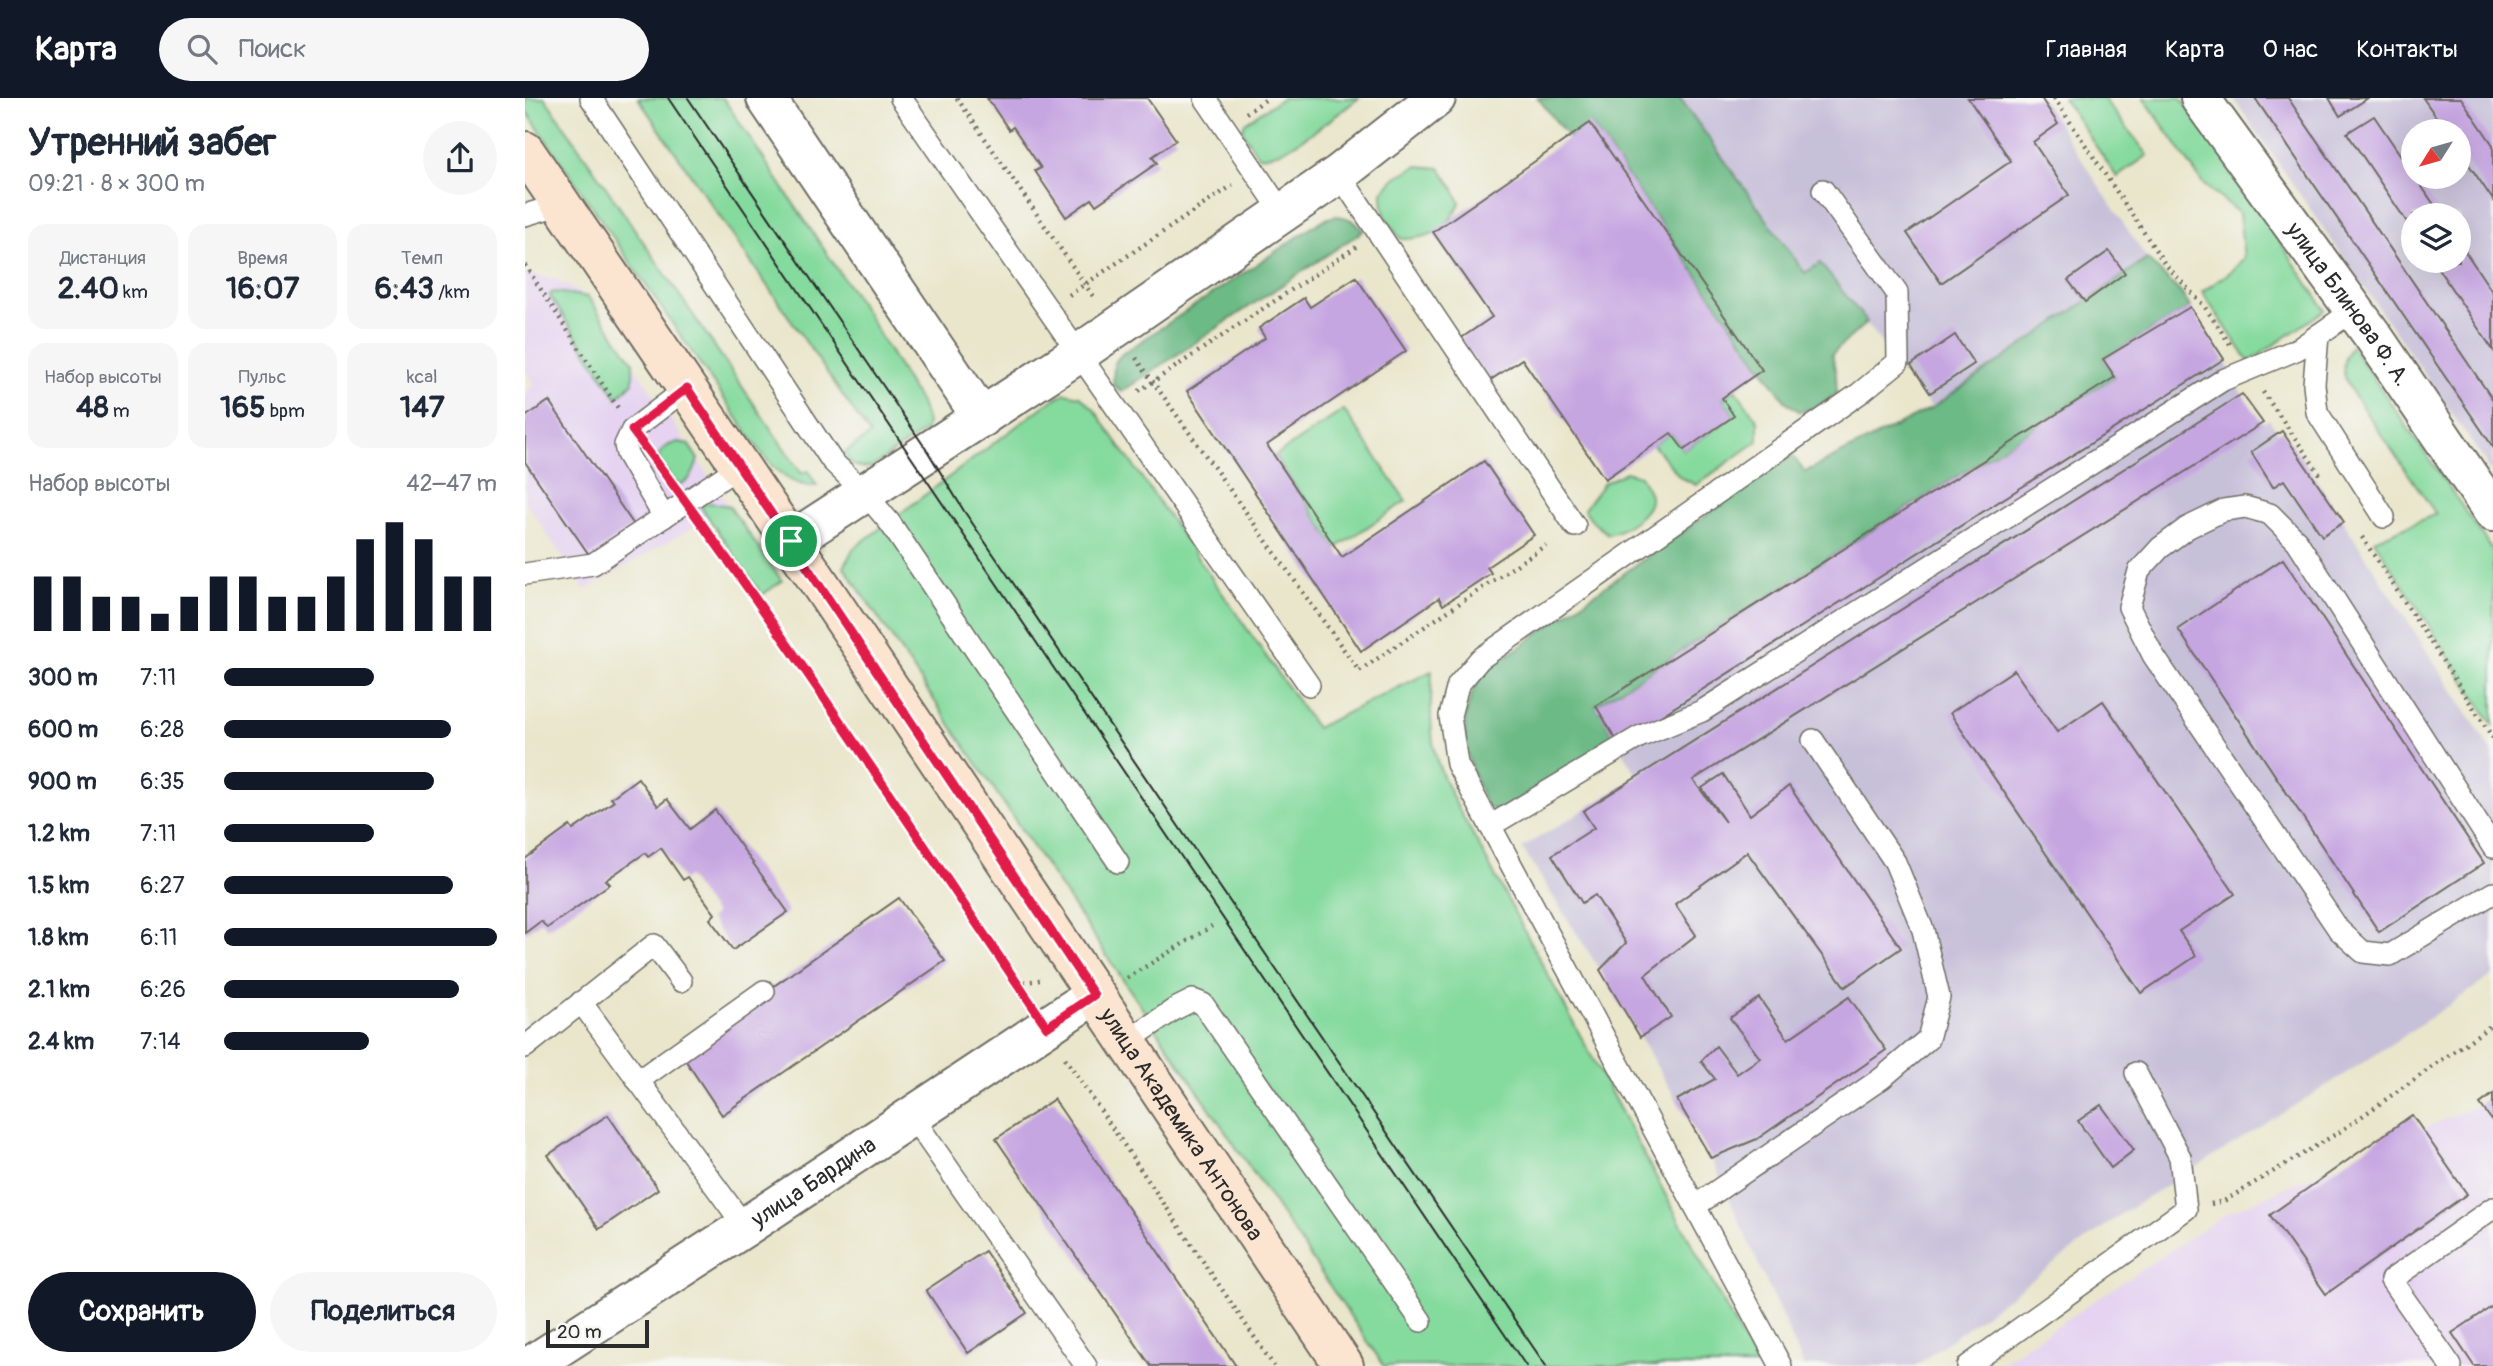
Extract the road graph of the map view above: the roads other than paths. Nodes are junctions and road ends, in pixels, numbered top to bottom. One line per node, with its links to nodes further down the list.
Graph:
1 (591, 98): 19 (lane)
2 (766, 98): 17 (street)
3 (901, 98): 15 (lane)
4 (1205, 98): 11 (lane)
5 (1437, 98): 8 (street)
6 (2200, 98): 13 (street, улица Блинова Ф. А.)
7 (525, 151): 10 (main road, улица Академика Антонова)
8 (1339, 174): 11 (street); 23 (lane)
9 (1823, 190): 28 (lane)
10 (562, 204): 12 (lane); 16 (main road, улица Академика Антонова)
11 (1282, 212): 15 (street)
12 (525, 215)
13 (2354, 310): 14 (lane); 20 (street, улица Блинова Ф. А.)
14 (2318, 335): 21 (lane); 28 (lane)
15 (1078, 354): 17 (street); 26 (lane)
16 (687, 388): 18 (main road, улица Академика Антонова); 22 (lane)
17 (982, 418): 19 (street)
18 (740, 466): 22 (lane); 24 (main road, улица Академика Антонова)
19 (865, 492): 24 (street); 30 (lane)
20 (2493, 512)
21 (2384, 516)
22 (664, 517): 25 (lane)
23 (1575, 526)
24 (791, 541): 33 (main road, улица Академика Антонова)
25 (525, 574)
26 (1309, 685)
27 (1813, 740): 41 (lane)
28 (1490, 827): 41 (lane)
29 (2493, 847): 31 (lane)
30 (1118, 862)
31 (2493, 893)
32 (681, 981): 35 (lane)
33 (1110, 987): 36 (main road, улица Академика Антонова); 40 (street, улица Бардина)
34 (764, 991): 39 (lane)
35 (581, 1002): 37 (lane); 39 (lane)
36 (1126, 1042): 44 (lane); 47 (main road, улица Академика Антонова)
37 (525, 1046)
38 (2136, 1073): 49 (lane)
39 (638, 1081): 43 (lane)
40 (911, 1115): 43 (street, улица Бардина); 46 (lane)
41 (1695, 1206): 48 (lane)
42 (2493, 1208): 50 (lane)
43 (745, 1227): 45 (street, улица Бардина)
44 (1422, 1321)
45 (530, 1366)
46 (1086, 1366)
47 (1344, 1366)
48 (1781, 1366)
49 (1968, 1366)
50 (2451, 1366)

